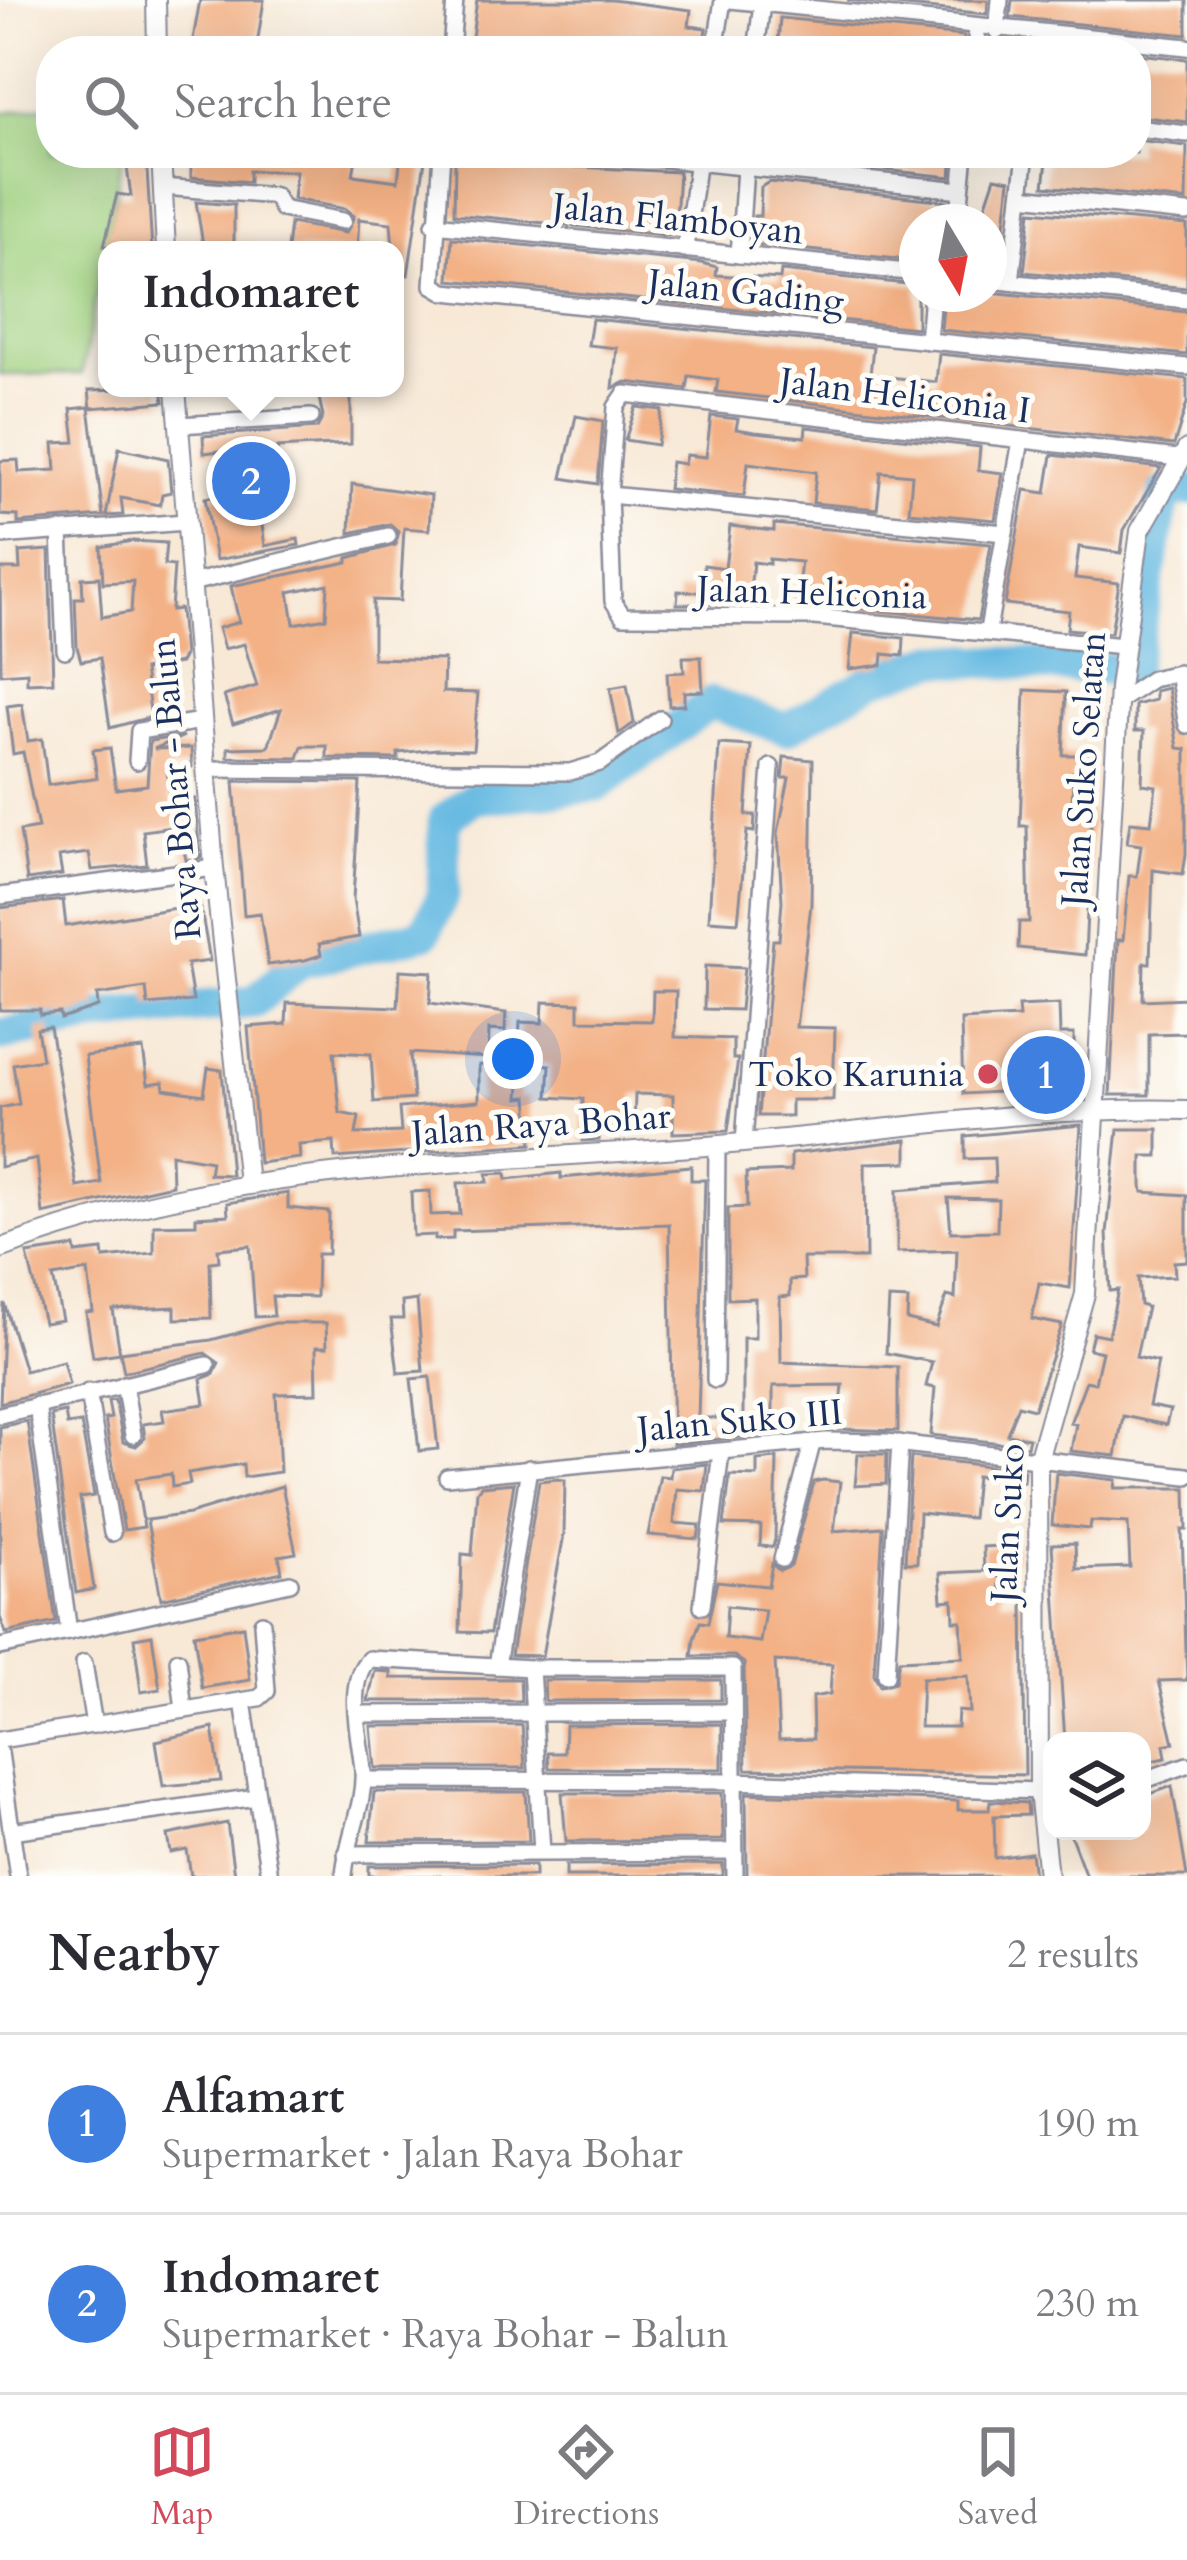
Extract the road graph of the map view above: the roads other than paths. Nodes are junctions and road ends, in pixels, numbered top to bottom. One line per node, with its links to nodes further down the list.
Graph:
1 (156, 0): 8 (street)
2 (454, 0): 9 (street)
3 (726, 0): 5 (street); 10 (street)
4 (1000, 0): 7 (street)
5 (761, 4): 6 (street); 11 (street)
6 (977, 28): 7 (street); 12 (street)
7 (997, 31): 13 (street)
8 (157, 36)
9 (452, 36)
10 (718, 36)
11 (758, 36)
12 (976, 36)
13 (1014, 36)
14 (1151, 46): 15 (street)
15 (1187, 47)
16 (1151, 130): 17 (street)
17 (1187, 134)
18 (162, 168): 25 (street)
19 (440, 168): 31 (street)
20 (697, 168): 33 (street)
21 (745, 168): 34 (street)
22 (808, 168): 26 (street)
23 (963, 168): 26 (street)
24 (1024, 168): 27 (street)
25 (163, 187): 30 (street); 32 (street)
26 (961, 190): 28 (street)
27 (1021, 196): 29 (street); 37 (street)
28 (960, 204)
29 (1187, 213)
30 (343, 221)
31 (434, 224): 33 (street, Jalan Flamboyan); 40 (street, Jalan Gading)
32 (166, 241)
33 (685, 250): 34 (street, Jalan Flamboyan)
34 (739, 255): 35 (street, Jalan Flamboyan)
35 (899, 271)
36 (1007, 282): 37 (street)
37 (1010, 282): 38 (street)
38 (1187, 300)
39 (930, 312): 40 (street)
40 (928, 341): 41 (street, Jalan Gading)
41 (1187, 367)
42 (176, 397): 44 (street, Raya Bohar - Balun)
43 (311, 418): 44 (street)
44 (178, 424): 48 (street, Raya Bohar - Balun)
45 (1021, 440): 46 (street, Jalan Heliconia I); 47 (street, Jalan Heliconia I); 50 (street)
46 (1183, 454): 56 (street, Jalan Suko Selatan)
47 (609, 495): 50 (street); 54 (street, Jalan Heliconia)
48 (186, 522): 49 (street); 53 (street, Raya Bohar - Balun)
49 (60, 531): 51 (street); 55 (street)
50 (1005, 533): 54 (street)
51 (0, 536)
52 (388, 536): 53 (street)
53 (191, 583): 59 (street, Raya Bohar - Balun)
54 (988, 630): 56 (street, Jalan Heliconia)
55 (65, 650)
56 (1123, 653): 57 (street, Jalan Suko Selatan)
57 (1119, 695): 60 (street); 66 (street, Jalan Suko Selatan)
58 (660, 719): 63 (street)
59 (202, 722): 61 (street); 63 (street, Raya Bohar - Balun)
60 (1187, 725)
61 (137, 761)
62 (770, 766): 68 (street)
63 (206, 769): 64 (street, Raya Bohar - Balun)
64 (214, 868): 65 (street); 70 (street, Raya Bohar - Balun)
65 (0, 896)
66 (1094, 1108): 67 (street, Jalan Raya Bohar); 68 (street, Jalan Raya Bohar); 82 (street, Jalan Suko)
67 (1187, 1110)
68 (744, 1143): 69 (street, Jalan Raya Bohar)
69 (717, 1145): 70 (street, Jalan Raya Bohar); 73 (street)
70 (248, 1183): 71 (street, Jalan Raya Bohar)
71 (0, 1249)
72 (207, 1365): 74 (street)
73 (715, 1380)
74 (124, 1384): 75 (street); 78 (street)
75 (88, 1393): 76 (street); 86 (street)
76 (37, 1405): 77 (street); 91 (street)
77 (0, 1414)
78 (133, 1436)
79 (901, 1443): 80 (street, Jalan Suko III); 82 (street, Jalan Suko III); 97 (street)
80 (812, 1444): 81 (street, Jalan Suko III); 87 (street)
81 (721, 1452): 83 (street, Jalan Suko III); 89 (street)
82 (1038, 1460): 84 (street, Jalan Suko III); 111 (street, Jalan Suko)
83 (530, 1468): 85 (street, Jalan Suko III); 95 (street)
84 (1187, 1476)
85 (447, 1477)
86 (112, 1533)
87 (782, 1559)
88 (290, 1583): 91 (street)
89 (702, 1606)
90 (262, 1623): 98 (street)
91 (69, 1632): 92 (street)
92 (0, 1647)
93 (178, 1660): 99 (street)
94 (84, 1663): 103 (street)
95 (497, 1666): 96 (street); 102 (street)
96 (531, 1668): 100 (street); 101 (street)
97 (886, 1675)
98 (243, 1701): 99 (street); 112 (street)
99 (184, 1710): 103 (street)
100 (732, 1712): 101 (street); 110 (street)
101 (533, 1713): 102 (street); 109 (street)
102 (358, 1714): 108 (street)
103 (94, 1725): 104 (street)
104 (0, 1740)
105 (0, 1754): 114 (street)
106 (1187, 1765): 107 (street)
107 (1151, 1777)
108 (364, 1780): 109 (street); 118 (street)
109 (538, 1780): 110 (street); 116 (street)
110 (732, 1781): 111 (street); 117 (street)
111 (1039, 1791): 113 (street, Jalan Suko)
112 (257, 1797): 114 (street); 120 (street)
113 (1043, 1803)
114 (11, 1831): 119 (street)
115 (1047, 1840): 123 (street, Jalan Suko)
116 (542, 1852): 117 (street); 118 (street)
117 (734, 1852): 122 (street)
118 (346, 1854): 121 (street)
119 (18, 1876)
120 (269, 1876)
121 (344, 1876)
122 (735, 1876)
123 (1048, 1876)

